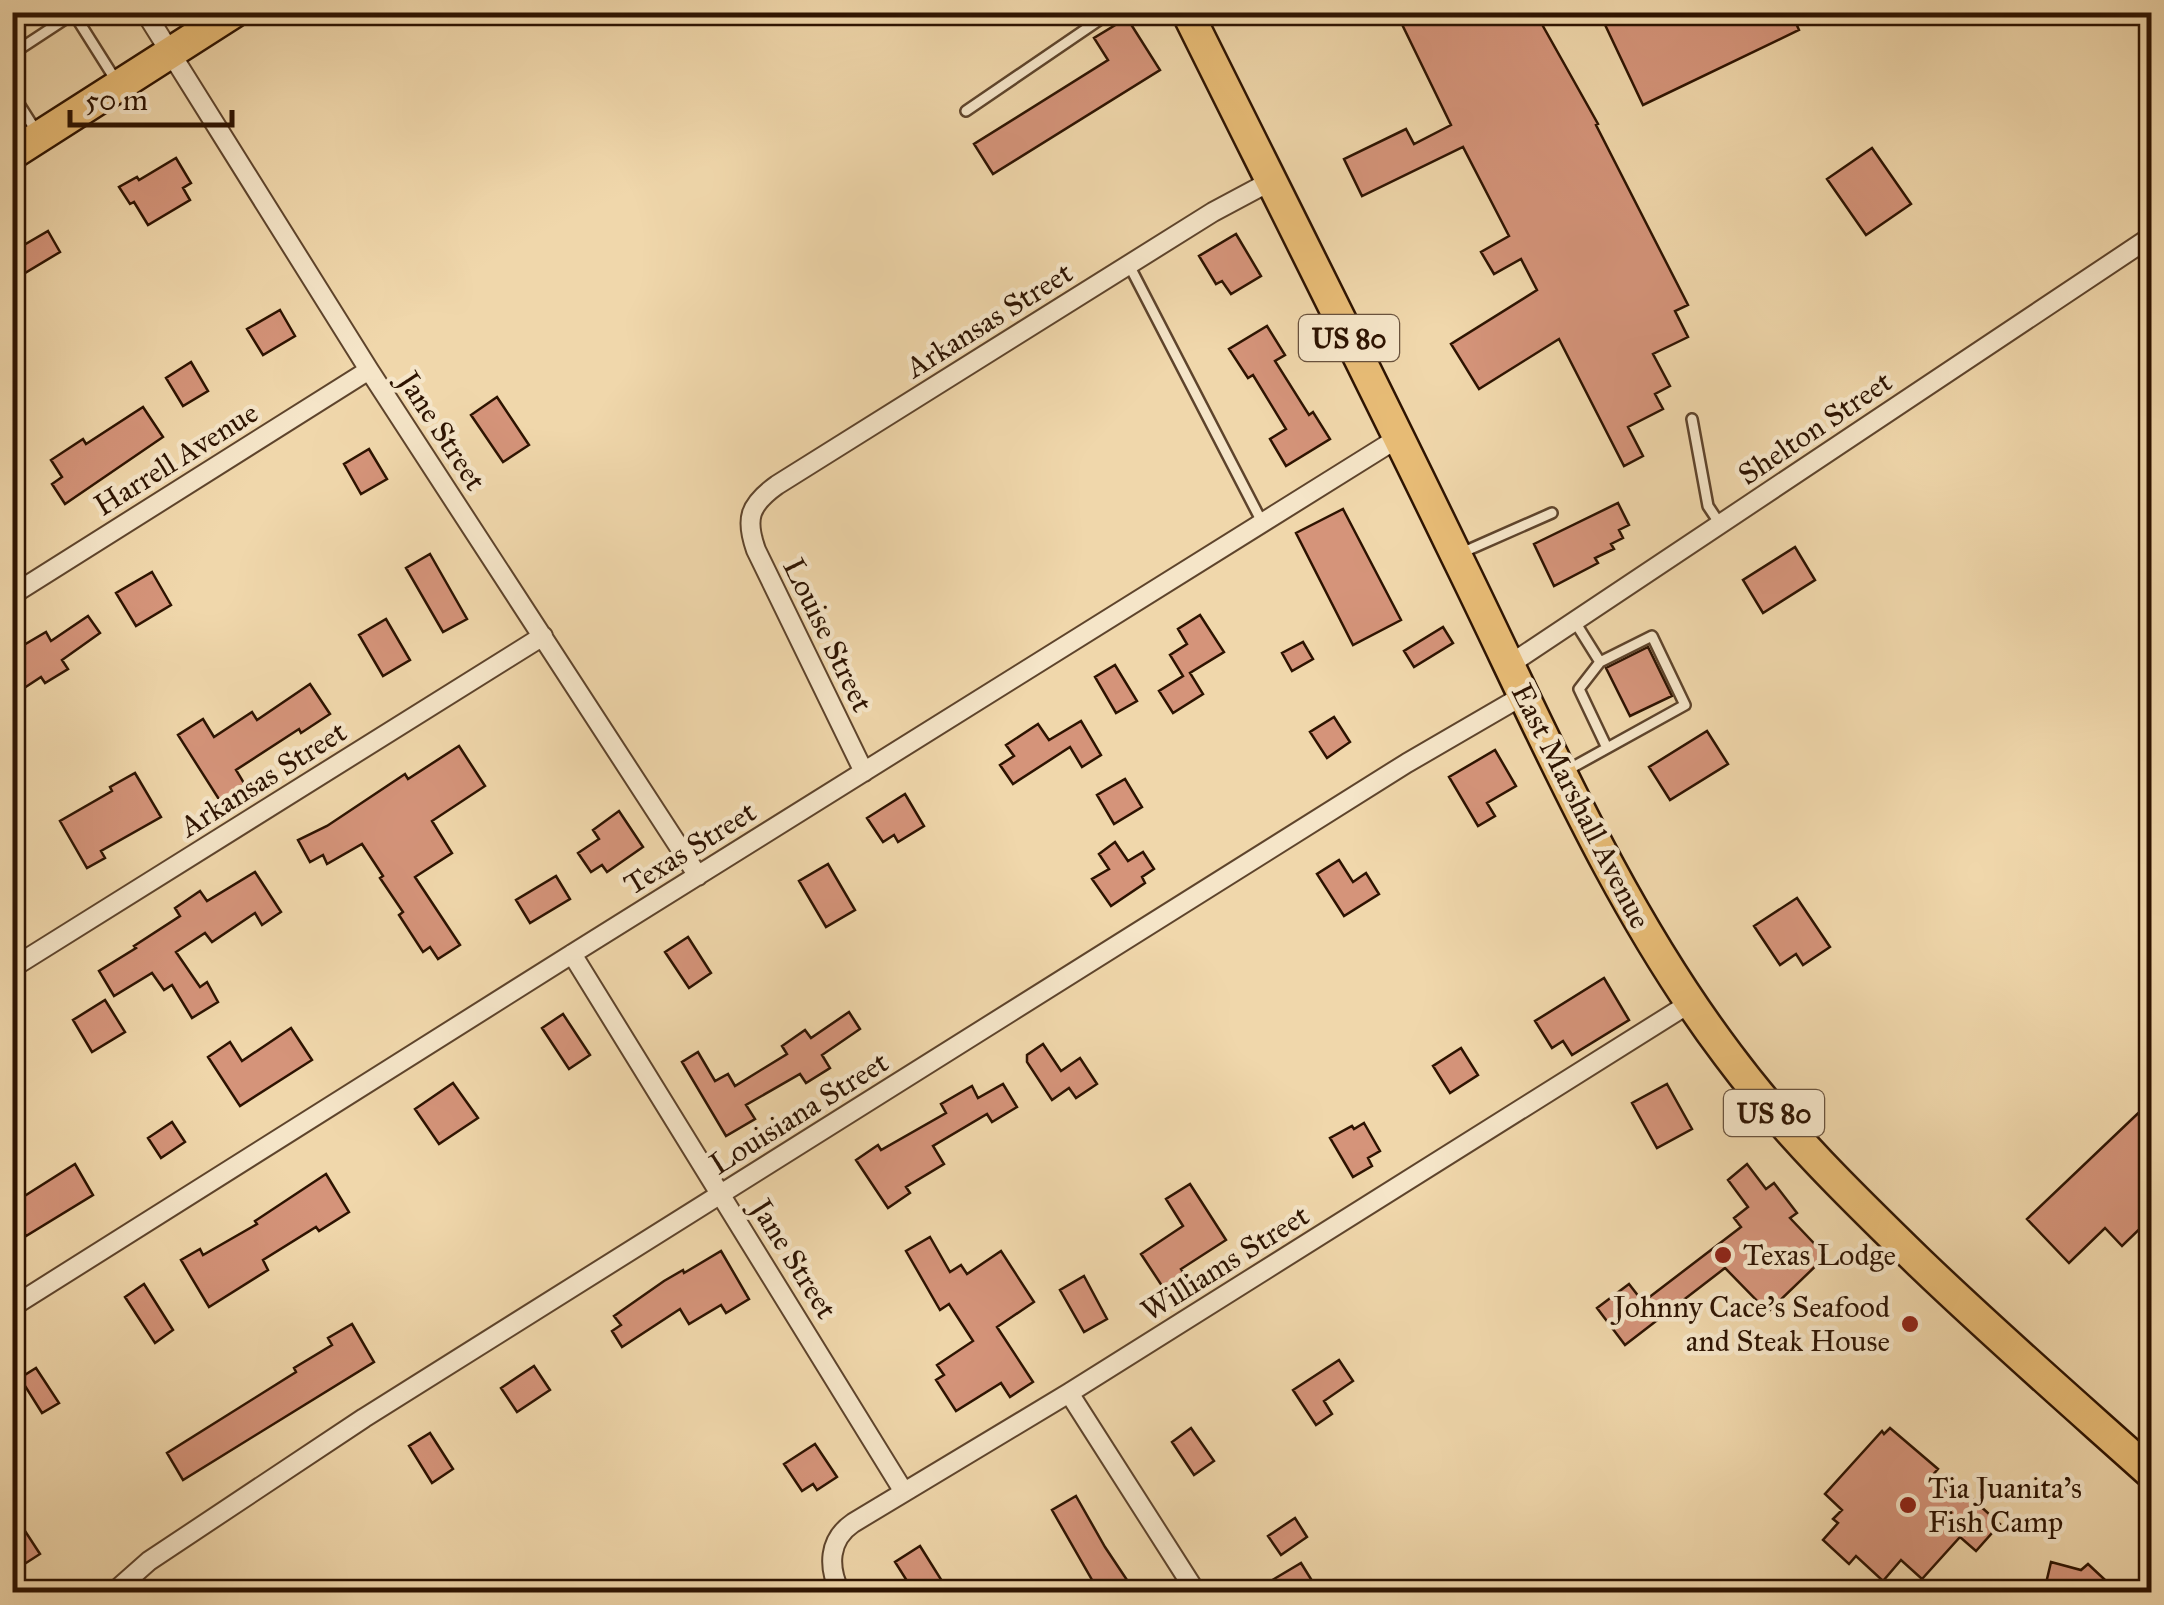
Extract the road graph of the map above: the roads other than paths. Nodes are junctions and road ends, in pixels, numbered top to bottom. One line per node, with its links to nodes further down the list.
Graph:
1 (145, 12): 6 (street, Jane Street)
2 (234, 12): 6 (main road)
3 (1111, 12): 10 (lane)
4 (75, 13): 7 (lane); 8 (lane)
5 (1188, 13): 13 (main road, East Marshall Avenue / US 80)
6 (170, 53): 8 (main road); 16 (street, Jane Street)
7 (12, 54)
8 (119, 86): 11 (main road)
9 (12, 93): 11 (lane)
10 (966, 112)
11 (40, 136): 12 (main road)
12 (12, 154)
13 (1271, 181): 15 (street, Arkansas Street); 18 (main road, East Marshall Avenue / US 80)
14 (2152, 236): 22 (street, Shelton Street)
15 (1128, 266): 20 (street, Arkansas Street); 21 (lane)
16 (369, 370): 24 (street, Harrell Avenue); 26 (street, Jane Street)
17 (1692, 418): 22 (lane)
18 (1398, 438): 21 (street, Texas Street); 23 (main road, East Marshall Avenue / US 80)
19 (1552, 513): 23 (lane)
20 (749, 521): 31 (street, Louise Street)
21 (1262, 522): 31 (street, Texas Street)
22 (1720, 524): 25 (street, Shelton Street)
23 (1456, 555): 28 (main road, East Marshall Avenue / US 80)
24 (12, 595)
25 (1575, 622): 27 (lane); 28 (street, Shelton Street)
26 (543, 636): 33 (street, Jane Street); 35 (street, Arkansas Street)
27 (1600, 662): 30 (lane); 30 (lane)
28 (1510, 665): 29 (main road, East Marshall Avenue / US 80)
29 (1524, 695): 32 (main road, East Marshall Avenue / US 80); 37 (street, Louisiana Street)
30 (1607, 748): 32 (lane)
31 (864, 772): 33 (street, Texas Street)
32 (1562, 773): 36 (main road, East Marshall Avenue / US 80)
33 (698, 876): 34 (street, Texas Street)
34 (572, 954): 37 (street, Jane Street); 38 (street, Texas Street)
35 (12, 968)
36 (1690, 1003): 39 (street, Williams Street); 40 (main road, East Marshall Avenue / US 80)
37 (722, 1195): 41 (street, Jane Street); 42 (street, Louisiana Street)
38 (12, 1306)
39 (1069, 1393): 41 (street, Williams Street); 44 (street)
40 (2152, 1474)
41 (904, 1492): 43 (street, Williams Street)
42 (114, 1592)
43 (840, 1592)
44 (1196, 1592)

